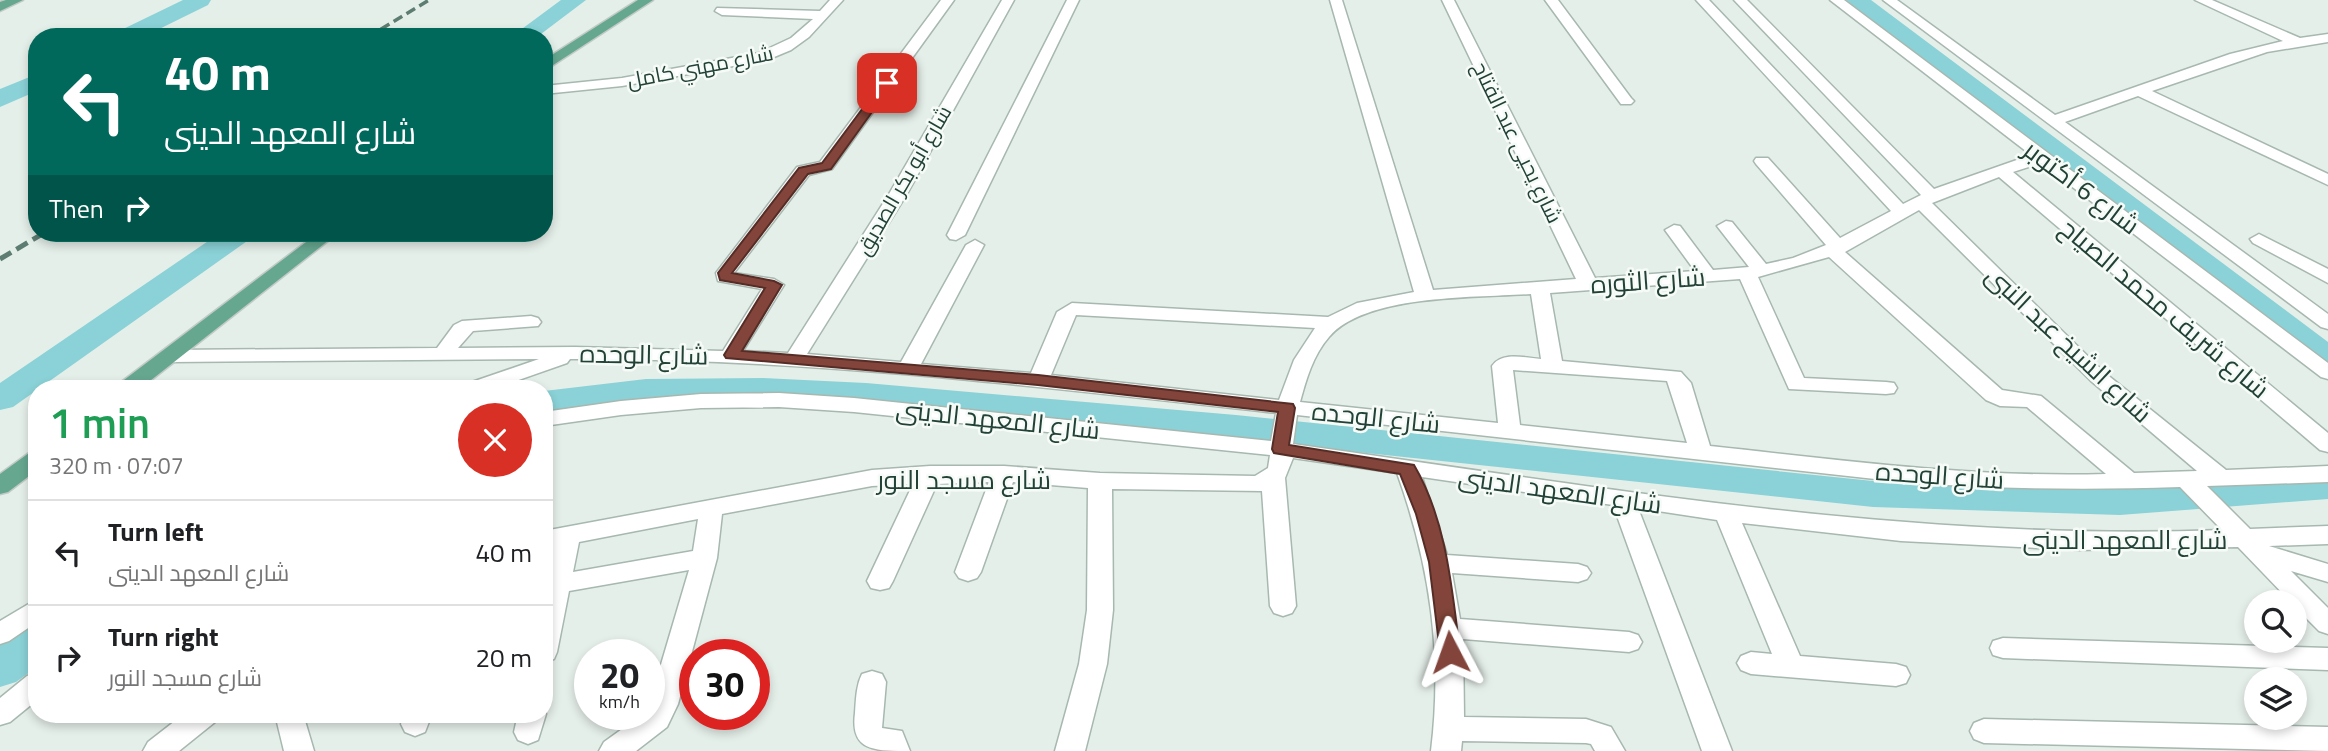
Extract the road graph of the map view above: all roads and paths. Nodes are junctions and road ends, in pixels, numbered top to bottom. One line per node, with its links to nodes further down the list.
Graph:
1 (17, 0): 15 (main road)
2 (647, 0): 20 (main road)
3 (837, 0): 17 (street, شارع مهني كامل)
4 (948, 0): 49 (street)
5 (1009, 0): 51 (street, شارع أبو بكر الصديق)
6 (1073, 0): 33 (street)
7 (1336, 0): 43 (street)
8 (1448, 0): 41 (street, شارع يحيى عبد الفتاح)
9 (1551, 0): 23 (street)
10 (1702, 0): 30 (street)
11 (1740, 0): 29 (street, شارع الشيخ عبد النبى)
12 (1836, 0): 25 (street, شارع 6 أكتوبر)
13 (1889, 0): 24 (street, شارع 6 أكتوبر)
14 (2201, 0): 19 (street)
15 (0, 7)
16 (722, 11): 17 (street)
17 (825, 15): 21 (street, شارع مهني كامل)
18 (2328, 38): 19 (street)
19 (2297, 42): 22 (street)
20 (553, 61)
21 (553, 89)
22 (2138, 90): 24 (street); 28 (street)
23 (1626, 101)
24 (2052, 121): 46 (street, شارع 6 أكتوبر)
25 (2042, 157): 27 (street, شارع الثوره); 54 (street, شارع 6 أكتوبر)
26 (1762, 161): 37 (street)
27 (2003, 171): 29 (street, شارع الثوره); 62 (street, شارع شريف محمد الصياح)
28 (2328, 180)
29 (1927, 199): 30 (street, شارع الثوره); 71 (street, شارع الشيخ عبد النبى)
30 (1902, 213): 37 (street, شارع الثوره)
31 (1726, 226): 38 (street)
32 (1674, 230): 39 (street)
33 (956, 235)
34 (2259, 239): 40 (street)
35 (317, 242): 50 (main road)
36 (975, 245): 53 (street)
37 (1836, 249): 38 (street, شارع الثوره); 74 (street)
38 (1754, 272): 39 (street, شارع الثوره); 58 (street)
39 (1707, 275): 41 (street, شارع الثوره)
40 (2328, 277)
41 (1588, 284): 42 (street, شارع الثوره)
42 (1540, 288): 43 (street, شارع الثوره); 52 (street)
43 (1425, 296): 45 (street, شارع الثوره)
44 (531, 322): 48 (street)
45 (1332, 323): 57 (street); 59 (street, شارع الثوره)
46 (2328, 323)
47 (575, 353): 48 (street, شارع الوحده); 49 (street, شارع الوحده); 56 (street)
48 (443, 354): 50 (street, شارع الوحده)
49 (732, 355): 51 (street, شارع الوحده)
50 (171, 356): 55 (main road)
51 (794, 359): 53 (street, شارع الوحده)
52 (1552, 364): 61 (street); 64 (street)
53 (908, 368): 57 (street, شارع الوحده)
54 (2328, 373)
55 (139, 380)
56 (499, 380)
57 (1038, 380): 59 (street, شارع الوحده)
58 (1886, 387)
59 (1287, 408): 61 (street, شارع الوحده); 63 (street)
60 (553, 418): 63 (street, شارع المعهد الدينى)
61 (1510, 432): 64 (street, شارع الوحده)
62 (2328, 445)
63 (1280, 449): 66 (street, شارع المعهد الدينى); 70 (street)
64 (1701, 452): 74 (street, شارع الوحده)
65 (28, 465): 75 (main road)
66 (1407, 470): 76 (street, شارع المعهد الدينى); 83 (street)
67 (930, 474): 68 (street, شارع مسجد النور); 77 (street, شارع مسجد النور); 88 (street)
68 (1004, 474): 73 (street, شارع مسجد النور); 85 (street)
69 (2328, 474): 71 (street, شارع الوحده)
70 (1273, 477): 73 (street, شارع مسجد النور); 90 (street)
71 (2222, 479): 72 (street, شارع الوحده)
72 (2187, 480): 74 (street, شارع الوحده); 81 (street)
73 (1100, 481): 113 (street)
74 (2130, 482)
75 (0, 486)
76 (1622, 499): 78 (street, شارع المعهد الدينى); 115 (street)
77 (712, 507): 80 (street, شارع مسجد النور); 82 (street)
78 (1726, 513): 81 (street, شارع المعهد الدينى); 99 (street)
79 (2328, 535): 81 (street, شارع المعهد الدينى)
80 (556, 538): 84 (street)
81 (2251, 545): 87 (street); 92 (street)
82 (705, 558): 89 (street); 111 (street)
83 (1438, 562): 86 (street); 93 (street)
84 (553, 566)
85 (968, 572)
86 (1578, 573)
87 (2328, 573)
88 (880, 581)
89 (553, 585)
90 (1283, 606)
91 (28, 615): 94 (street)
92 (2328, 624)
93 (1449, 628): 95 (street); 108 (street)
94 (0, 635)
95 (1629, 642)
96 (2003, 648): 97 (street)
97 (2328, 659)
98 (1751, 663): 99 (street)
99 (1791, 666): 100 (street)
100 (1896, 675)
101 (872, 682): 112 (street)
102 (28, 691): 103 (street)
103 (0, 714)
104 (194, 723): 109 (street)
105 (291, 723): 110 (street)
106 (1984, 731): 107 (street)
107 (2328, 739)
108 (1448, 740): 114 (street)
109 (158, 751)
110 (299, 751)
111 (614, 751)
112 (895, 751)
113 (1070, 751)
114 (1610, 751)
115 (1717, 751)

